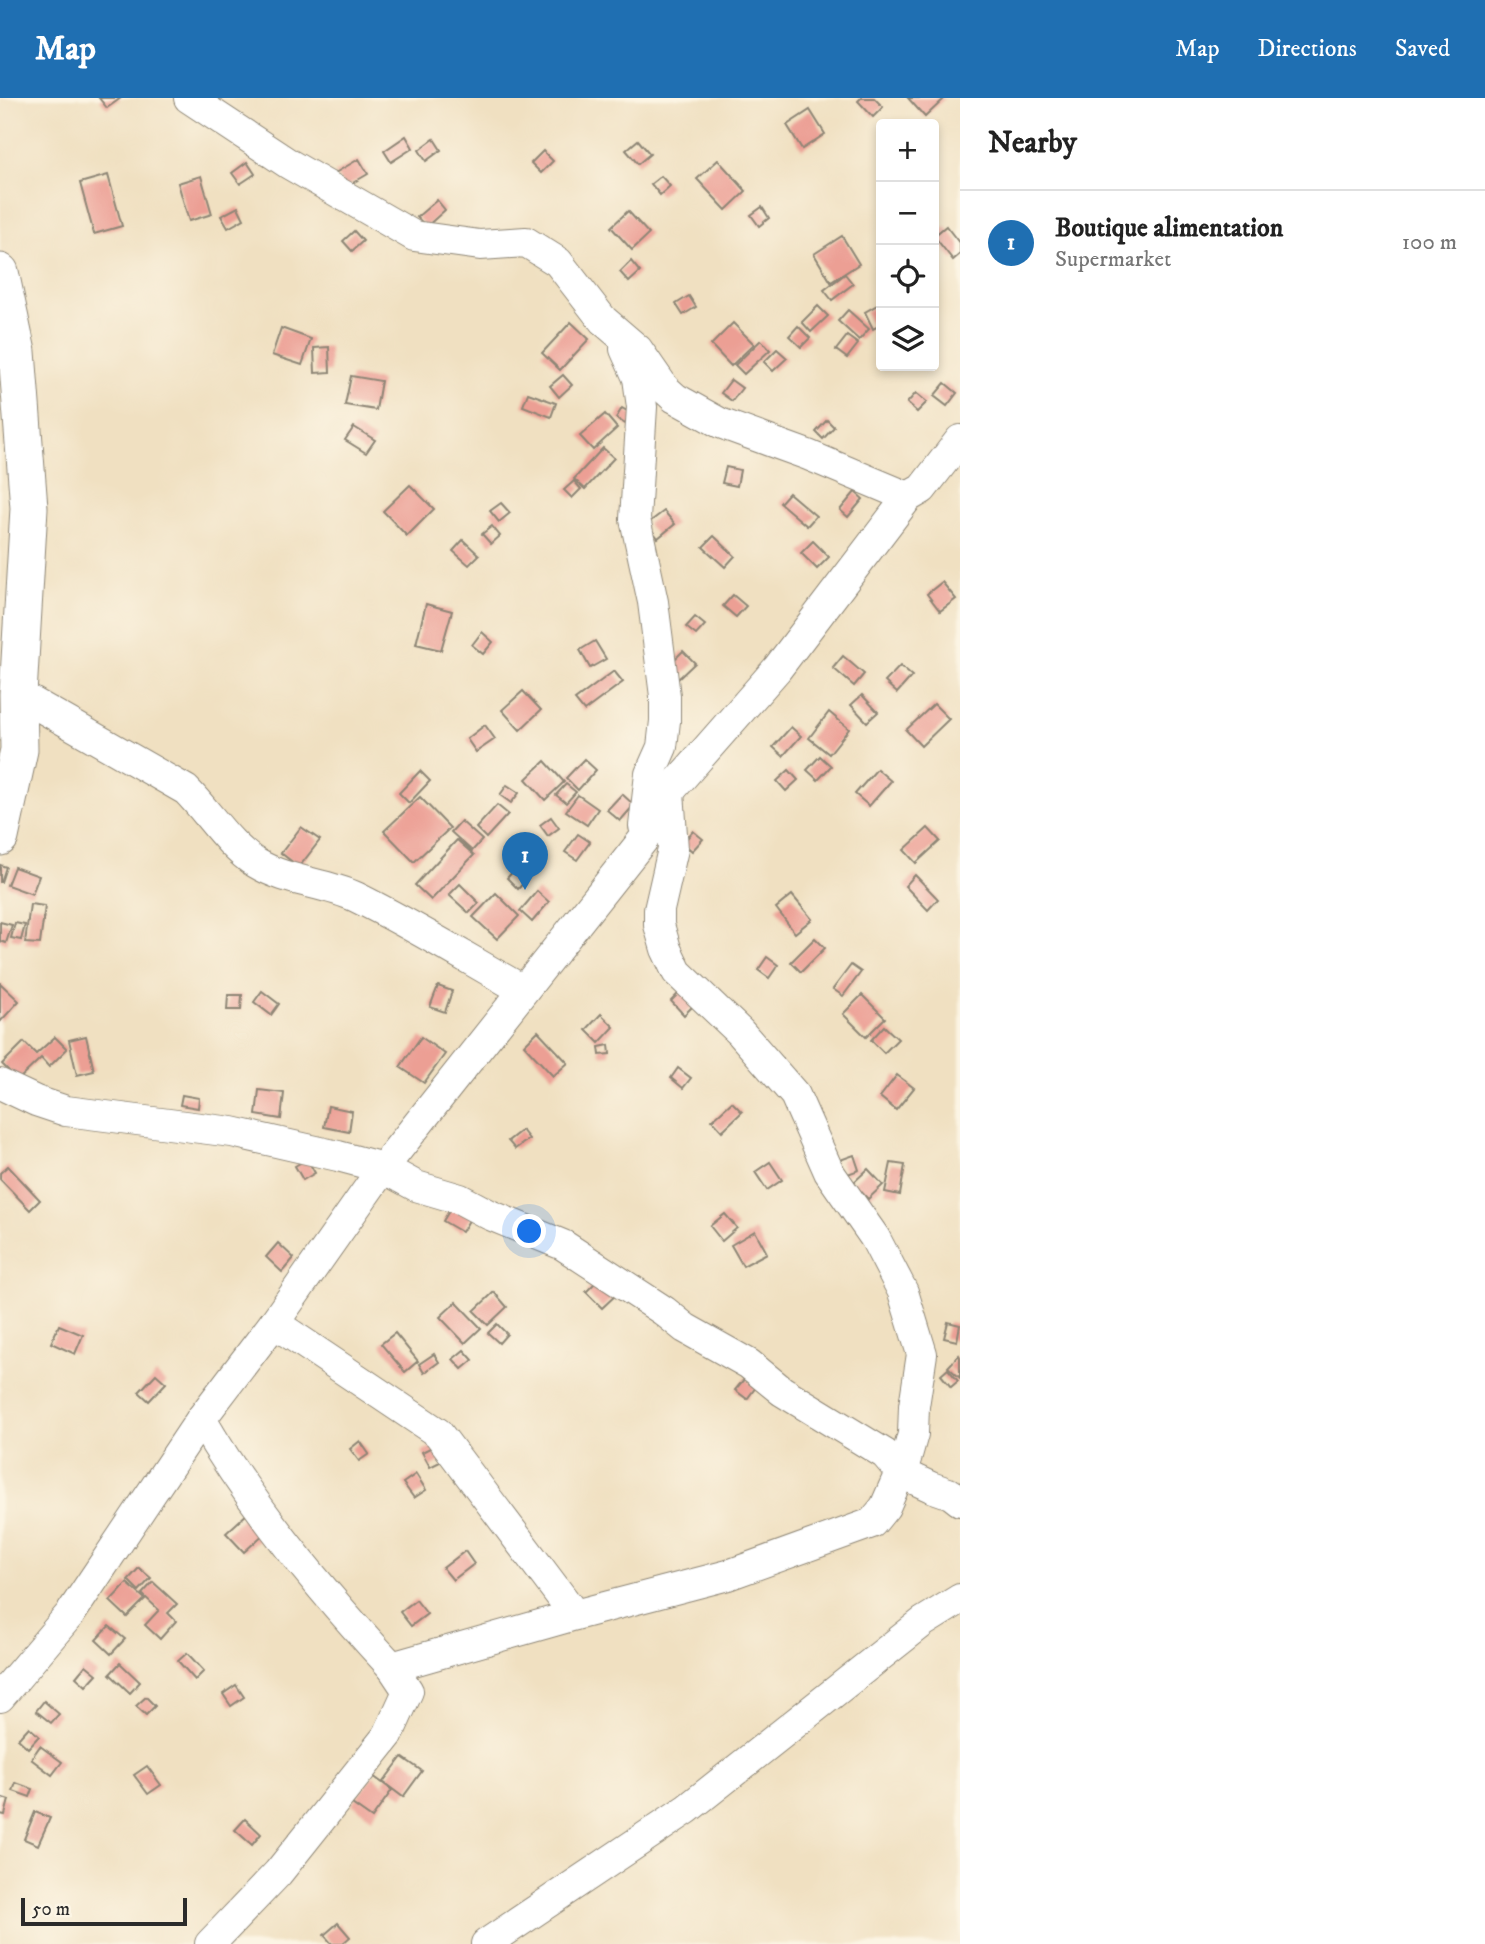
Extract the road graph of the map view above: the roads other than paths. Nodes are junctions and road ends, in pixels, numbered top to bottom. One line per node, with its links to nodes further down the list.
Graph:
1 (189, 98): 3 (street)
2 (0, 272): 6 (main road)
3 (618, 334): 5 (street); 9 (street)
4 (960, 440): 5 (street)
5 (908, 497): 7 (street)
6 (18, 694): 8 (main road); 10 (street)
7 (669, 793): 9 (street); 15 (street)
8 (0, 837)
9 (643, 840): 10 (street)
10 (528, 985): 12 (street)
11 (0, 1084): 12 (street)
12 (383, 1168): 13 (street); 15 (street)
13 (274, 1323): 14 (street); 18 (street)
14 (201, 1419): 19 (street); 20 (street)
15 (901, 1473): 16 (street); 18 (street)
16 (960, 1501)
17 (960, 1599): 22 (street)
18 (575, 1615): 19 (street)
19 (392, 1667): 21 (street)
20 (0, 1697)
21 (210, 1944)
22 (486, 1944)

